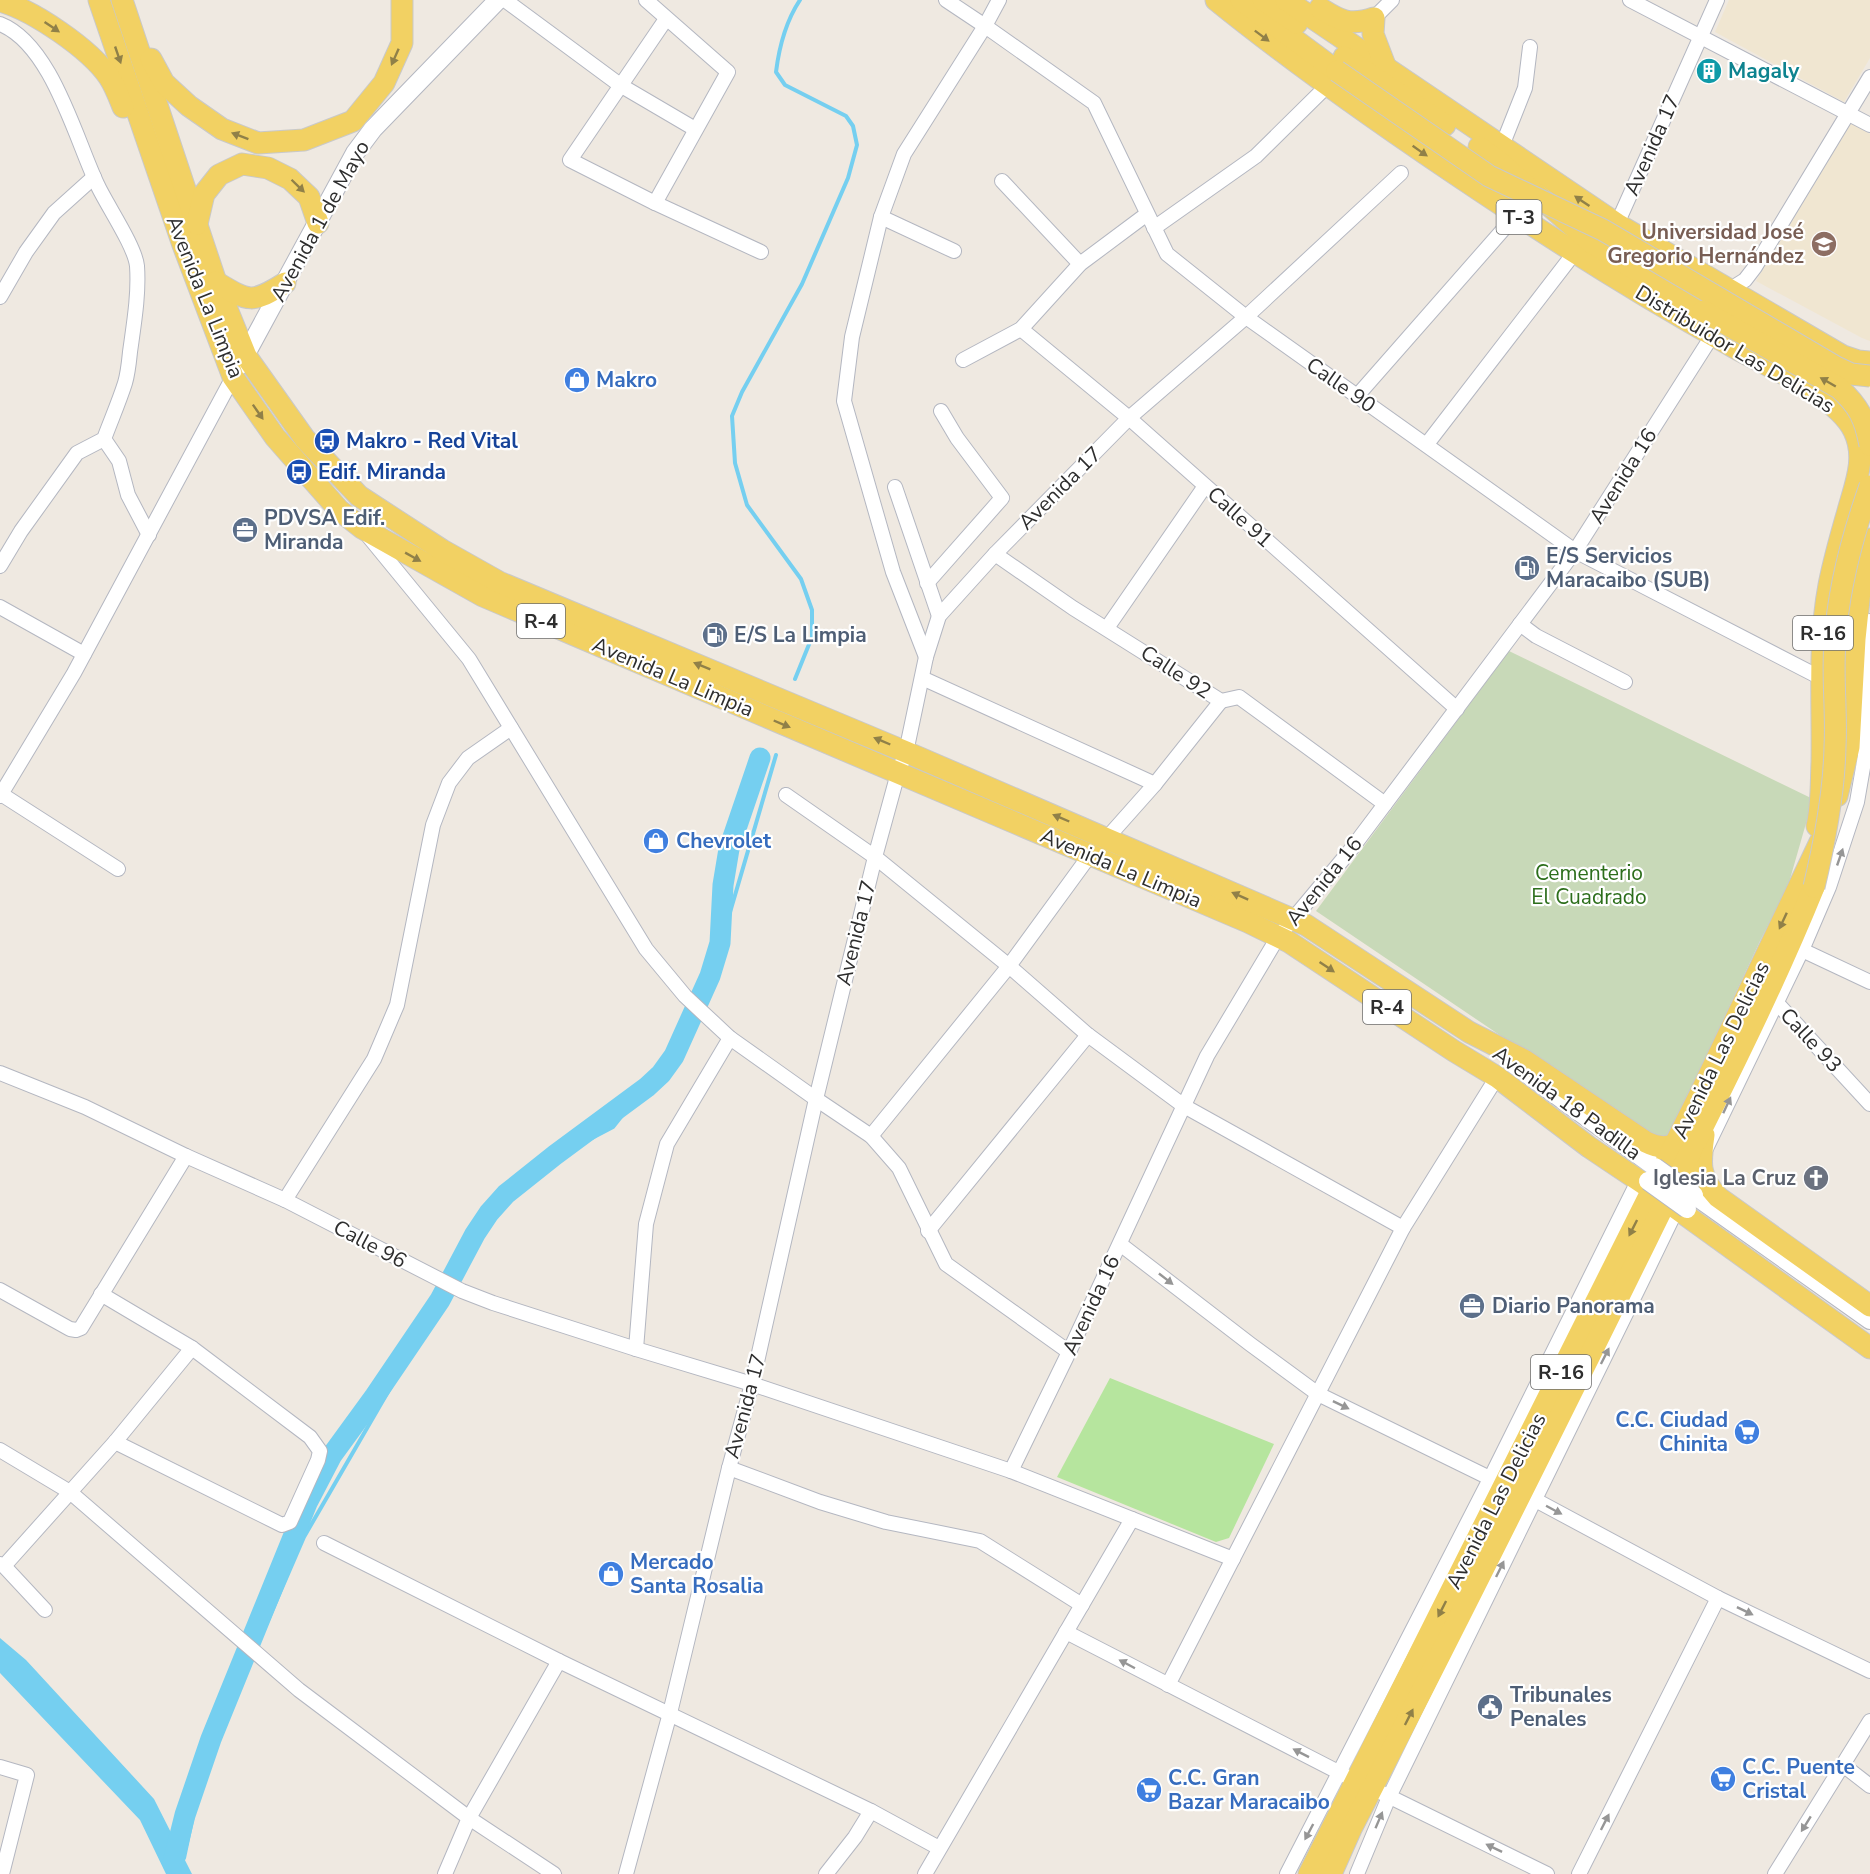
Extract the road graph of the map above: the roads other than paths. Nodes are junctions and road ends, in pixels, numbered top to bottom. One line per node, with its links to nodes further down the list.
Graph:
1 (99, 0): 36 (main road, Avenida La Limpia / R-4, one-way to 36)
2 (122, 0): 20 (main road, R-4)
3 (402, 0): 20 (main road, one-way to 20)
4 (498, 0): 41 (street, Avenida 1 de Mayo)
5 (505, 0): 28 (street)
6 (646, 0): 19 (street)
7 (945, 0): 22 (street, Calle 90)
8 (999, 0): 22 (street)
9 (1216, 0): 27 (main road, Distribuidor Las Delicias / T-3, one-way to 27)
10 (1241, 0): 27 (main road)
11 (1263, 0): 68 (main road, one-way to 11, bridge)
12 (1286, 0): 25 (main road, T-3)
13 (1307, 0): 18 (main road)
14 (1392, 0): 18 (street)
15 (1630, 0): 23 (street)
16 (1717, 0): 23 (street, Avenida 17)
17 (0, 1): 36 (main road, one-way to 36)
18 (1374, 18): 25 (main road)
19 (666, 19): 28 (street); 31 (street)
20 (129, 21): 43 (main road, Avenida La Limpia / R-4)
21 (0, 24): 34 (street)
22 (985, 26): 38 (street, Calle 90); 40 (street)
23 (1700, 37): 29 (street); 42 (street, Avenida 17)
24 (1530, 47): 32 (street)
25 (1386, 68): 32 (main road, T-3)
26 (1870, 77): 29 (street)
27 (1333, 78): 39 (main road, Distribuidor Las Delicias / T-3, one-way to 39); 44 (street); 58 (main road, bridge)
28 (620, 85): 31 (street); 37 (street)
29 (1849, 113): 30 (street); 51 (street)
30 (1870, 126)
31 (695, 129): 37 (street)
32 (1502, 146): 42 (main road, T-3, one-way to 32)
33 (1401, 173): 53 (street, Avenida 17)
34 (94, 177): 52 (street); 66 (street)
35 (1002, 181): 48 (street)
36 (163, 189): 59 (main road, Avenida La Limpia / R-4)
37 (655, 203): 46 (street)
38 (1148, 214): 44 (street, Calle 90); 48 (street)
39 (1516, 215): 47 (main road, Distribuidor Las Delicias / T-3); 60 (street)
40 (881, 217): 45 (street); 85 (street)
41 (318, 223): 43 (main road, one-way to 41); 50 (street, Avenida 1 de Mayo)
42 (1617, 224): 51 (main road, T-3)
43 (197, 225): 49 (main road, Avenida La Limpia / R-4)
44 (1154, 228): 53 (street, Calle 90)
45 (954, 250)
46 (761, 252)
47 (1575, 252): 55 (main road, Distribuidor Las Delicias / T-3); 67 (street)
48 (1080, 264): 54 (street)
49 (216, 282): 50 (main road); 56 (main road, Avenida La Limpia / R-4)
50 (285, 283): 56 (street, Avenida 1 de Mayo)
51 (1729, 290): 58 (main road, T-3)
52 (0, 297)
53 (1246, 317): 60 (street, Calle 90); 64 (street, Avenida 17)
54 (1021, 329): 57 (street); 64 (street, Calle 91)
55 (1712, 336): 61 (main road, Distribuidor Las Delicias / T-3); 75 (street, Avenida 16)
56 (246, 356): 59 (street, Avenida 1 de Mayo); 93 (main road, Avenida La Limpia / R-4, one-way to 56)
57 (963, 360)
58 (1868, 368)
59 (233, 377): 72 (main road, Avenida La Limpia / R-4, one-way to 72); 73 (street)
60 (1357, 396): 67 (street, Calle 90)
61 (1838, 408): 63 (main road); 65 (street); 87 (main road, Distribuidor Las Delicias / R-16)
62 (941, 411): 78 (street)
63 (1870, 413)
64 (1129, 418): 69 (street, Calle 91); 76 (street, Avenida 17)
65 (1870, 425)
66 (104, 439): 73 (street); 77 (street)
67 (1427, 444): 75 (street, Calle 90)
68 (1870, 445)
69 (1205, 486): 83 (street); 91 (street, Calle 91)
70 (1870, 486): 104 (main road, R-16, bridge)
71 (895, 487): 78 (street)
72 (362, 528): 92 (street); 94 (main road, Avenida La Limpia / R-4, one-way to 94)
73 (149, 534): 84 (street)
74 (1870, 539): 104 (main road, R-16)
75 (1575, 551): 82 (street, Avenida 16); 87 (street, Calle 90)
76 (995, 554): 80 (street, Avenida 17); 83 (street, Calle 92)
77 (0, 566)
78 (927, 583): 80 (street)
79 (0, 606): 84 (street)
80 (939, 616): 85 (street, Avenida 17)
81 (1870, 621): 90 (street, R-16)
82 (1520, 624): 88 (street); 91 (street, Avenida 16)
83 (1107, 628): 89 (street, Calle 92)
84 (84, 654): 95 (street)
85 (927, 657): 86 (street, Avenida 17)
86 (922, 678): 93 (street, Avenida 17); 96 (street)
87 (1823, 680): 104 (main road, Distribuidor Las Delicias / R-16)
88 (1625, 682)
89 (1221, 701): 96 (street); 99 (street, Calle 92)
90 (1868, 701): 107 (street, R-16, one-way to 90)
91 (1457, 709): 99 (street, Avenida 16)
92 (511, 728): 113 (street); 126 (street)
93 (906, 752): 94 (street, Avenida 17); 100 (main road, Avenida La Limpia / R-4, one-way to 93)
94 (898, 773): 101 (main road, Avenida La Limpia / R-4); 102 (street, Avenida 17)
95 (4, 778): 97 (street)
96 (1155, 784): 100 (street)
97 (1, 795): 103 (street)
98 (786, 795): 102 (street)
99 (1385, 804): 105 (street, Avenida 16)
100 (1107, 838): 105 (main road, Avenida La Limpia / R-4, one-way to 100)
101 (1090, 855): 106 (main road, Avenida La Limpia / R-4); 108 (street)
102 (875, 857): 108 (street); 117 (street, Avenida 17)
103 (118, 869)
104 (1811, 878): 120 (main road, Avenida Las Delicias / R-16); 122 (main road, Avenida Las Delicias / R-16, one-way to 122)
105 (1293, 920): 106 (street, Avenida 16); 111 (main road, R-4)
106 (1278, 937): 115 (main road, R-4, one-way to 115); 119 (street, Avenida 16)
107 (1802, 950): 109 (street); 110 (street, Avenida Las Delicias / R-16)
108 (1009, 966): 112 (street); 121 (street)
109 (1870, 982)
110 (1776, 1002): 118 (street, Calle 93); 124 (street, Avenida Las Delicias / R-16, one-way to 110)
111 (1469, 1032): 116 (street, Avenida 18 Padilla / R-4); 122 (main road)
112 (1088, 1035): 119 (street); 128 (street)
113 (730, 1038): 117 (street); 138 (street)
114 (0, 1073): 123 (street, Calle 96)
115 (1497, 1077): 116 (street, Avenida 18 Padilla); 125 (main road); 127 (street)
116 (1543, 1095): 131 (street, Avenida 18 Padilla, bridge)
117 (816, 1099): 121 (street); 140 (street, Avenida 17)
118 (1870, 1104)
119 (1184, 1106): 127 (street); 129 (street, Avenida 16)
120 (1708, 1117): 124 (main road); 125 (main road, Avenida Las Delicias / R-16)
121 (871, 1136): 128 (street)
122 (1675, 1144): 125 (main road, Avenida Las Delicias / R-16)
123 (186, 1156): 126 (street, Calle 96); 132 (street)
124 (1701, 1159): 125 (main road); 133 (main road)
125 (1659, 1195): 137 (main road); 146 (main road, Avenida Las Delicias / R-16); 146 (street, Avenida Las Delicias / R-16, one-way to 125)
126 (285, 1200): 138 (street, Calle 96)
127 (1403, 1228): 141 (street)
128 (928, 1231): 139 (street)
129 (1120, 1244): 139 (street, Avenida 16); 141 (street, one-way to 141)
130 (0, 1290): 132 (street)
131 (1819, 1293): 134 (street, Avenida 18 Padilla); 135 (street, Avenida 18 Padilla)
132 (101, 1294): 136 (street)
133 (1870, 1306)
134 (1870, 1320)
135 (1870, 1339)
136 (192, 1348): 142 (street); 142 (street)
137 (1870, 1348)
138 (636, 1349): 140 (street, Calle 96)
139 (1069, 1352): 145 (street, Avenida 16)
140 (752, 1384): 144 (street, Avenida 17); 145 (street, Calle 96)
141 (1318, 1394): 146 (street, one-way to 146); 150 (street)
142 (115, 1442): 147 (street)
143 (0, 1450): 147 (street)
144 (729, 1468): 153 (street); 159 (street, Avenida 17)
145 (1011, 1471): 148 (street, Calle 96)
146 (1513, 1489): 152 (street, one-way to 152); 164 (main road, Avenida Las Delicias / R-16); 164 (street, Avenida Las Delicias / R-16, one-way to 146)
147 (70, 1492): 151 (street); 167 (street)
148 (1132, 1519): 150 (street, Calle 96); 153 (street)
149 (324, 1543): 156 (street)
150 (1233, 1559): 158 (street)
151 (2, 1565): 154 (street)
152 (1718, 1598): 157 (street, one-way to 157); 183 (street, one-way to 152)
153 (1082, 1605): 155 (street)
154 (45, 1610)
155 (1066, 1632): 158 (street, one-way to 155); 169 (street)
156 (559, 1661): 159 (street); 167 (street)
157 (1870, 1671)
158 (1168, 1685): 164 (street, one-way to 158)
159 (670, 1713): 166 (street); 173 (street, Avenida 17)
160 (1870, 1721): 161 (street)
161 (1843, 1765): 163 (street); 165 (street); 184 (street, one-way to 184)
162 (0, 1767): 170 (street)
163 (1870, 1777)
164 (1364, 1784): 168 (main road, Avenida Las Delicias / R-16); 176 (street, Avenida Las Delicias / R-16, one-way to 176); 181 (street, Avenida Las Delicias / R-16, one-way to 164); 182 (street, one-way to 164)
165 (1870, 1785)
166 (871, 1811): 169 (street); 174 (street)
167 (469, 1818): 171 (street); 172 (street)
168 (1341, 1829): 177 (main road); 178 (main road, Avenida Las Delicias / R-16); 179 (main road, Avenida Las Delicias / R-16); 180 (main road)
169 (939, 1848): 175 (street)
170 (2, 1874)
171 (445, 1874)
172 (554, 1874)
173 (626, 1874)
174 (826, 1874)
175 (924, 1874)
176 (1287, 1874)
177 (1299, 1874)
178 (1309, 1874)
179 (1331, 1874)
180 (1336, 1874)
181 (1357, 1874)
182 (1547, 1874)
183 (1579, 1874)
184 (1775, 1874)

